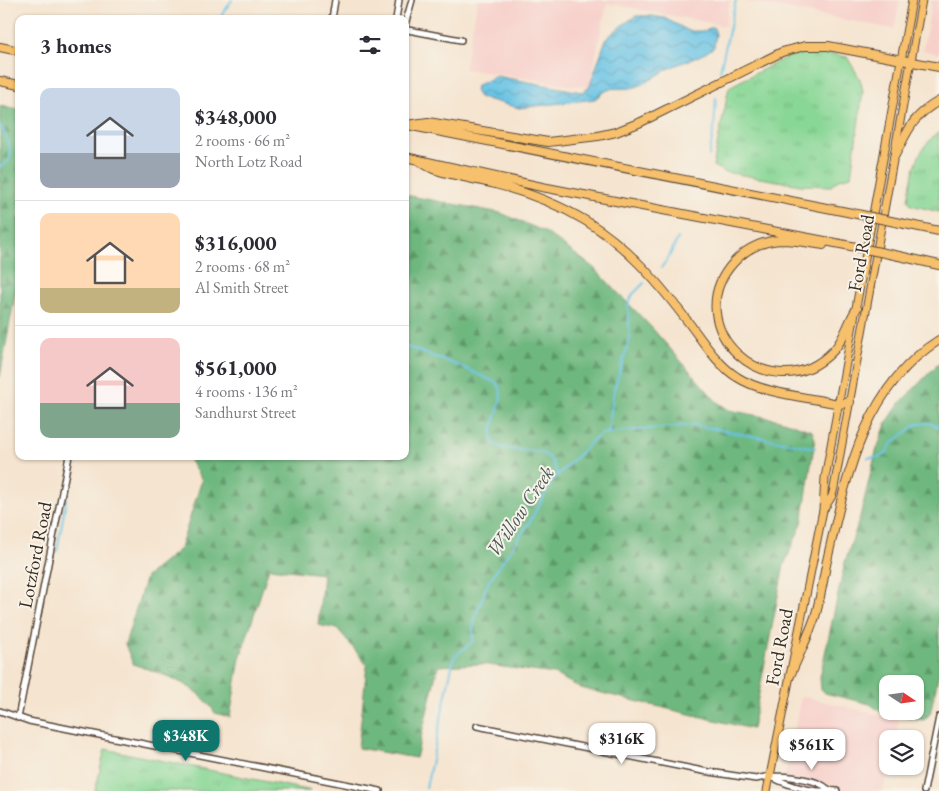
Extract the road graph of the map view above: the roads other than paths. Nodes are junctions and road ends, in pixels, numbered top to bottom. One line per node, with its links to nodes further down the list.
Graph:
1 (335, 0): 6 (street)
2 (399, 0): 7 (street)
3 (412, 0): 8 (street)
4 (912, 0): 13 (main road, Ford Road)
5 (922, 0): 14 (main road, Ford Road)
6 (333, 15)
7 (397, 15)
8 (408, 15)
9 (409, 30): 10 (street)
10 (461, 40)
11 (0, 47): 12 (highway)
12 (15, 50)
13 (901, 60): 14 (highway); 19 (highway); 29 (main road, Ford Road)
14 (912, 62): 15 (highway); 21 (main road, Ford Road)
15 (939, 67)
16 (0, 81): 17 (highway)
17 (15, 84)
18 (939, 101): 21 (highway)
19 (409, 125)
20 (409, 126): 25 (highway, bridge)
21 (894, 157): 31 (main road, Ford Road)
22 (409, 158): 23 (highway)
23 (416, 159): 27 (highway); 32 (highway)
24 (939, 226): 25 (highway)
25 (923, 227): 26 (highway)
26 (939, 231)
27 (840, 244): 28 (highway, bridge); 29 (highway)
28 (939, 264)
29 (856, 308): 32 (main road, Ford Road)
30 (939, 340): 35 (highway)
31 (850, 402): 32 (highway); 34 (main road, Ford Road)
32 (839, 404): 34 (main road, Ford Road)
33 (68, 460): 38 (street, Lotzford Road)
34 (823, 510): 35 (main road, Ford Road)
35 (790, 676): 40 (main road, Ford Road)
36 (0, 712): 38 (street)
37 (939, 716): 44 (street)
38 (18, 718): 41 (street)
39 (477, 726): 40 (street)
40 (770, 776): 42 (main road, Ford Road); 43 (street)
41 (380, 791)
42 (766, 791)
43 (837, 791)
44 (924, 791)

